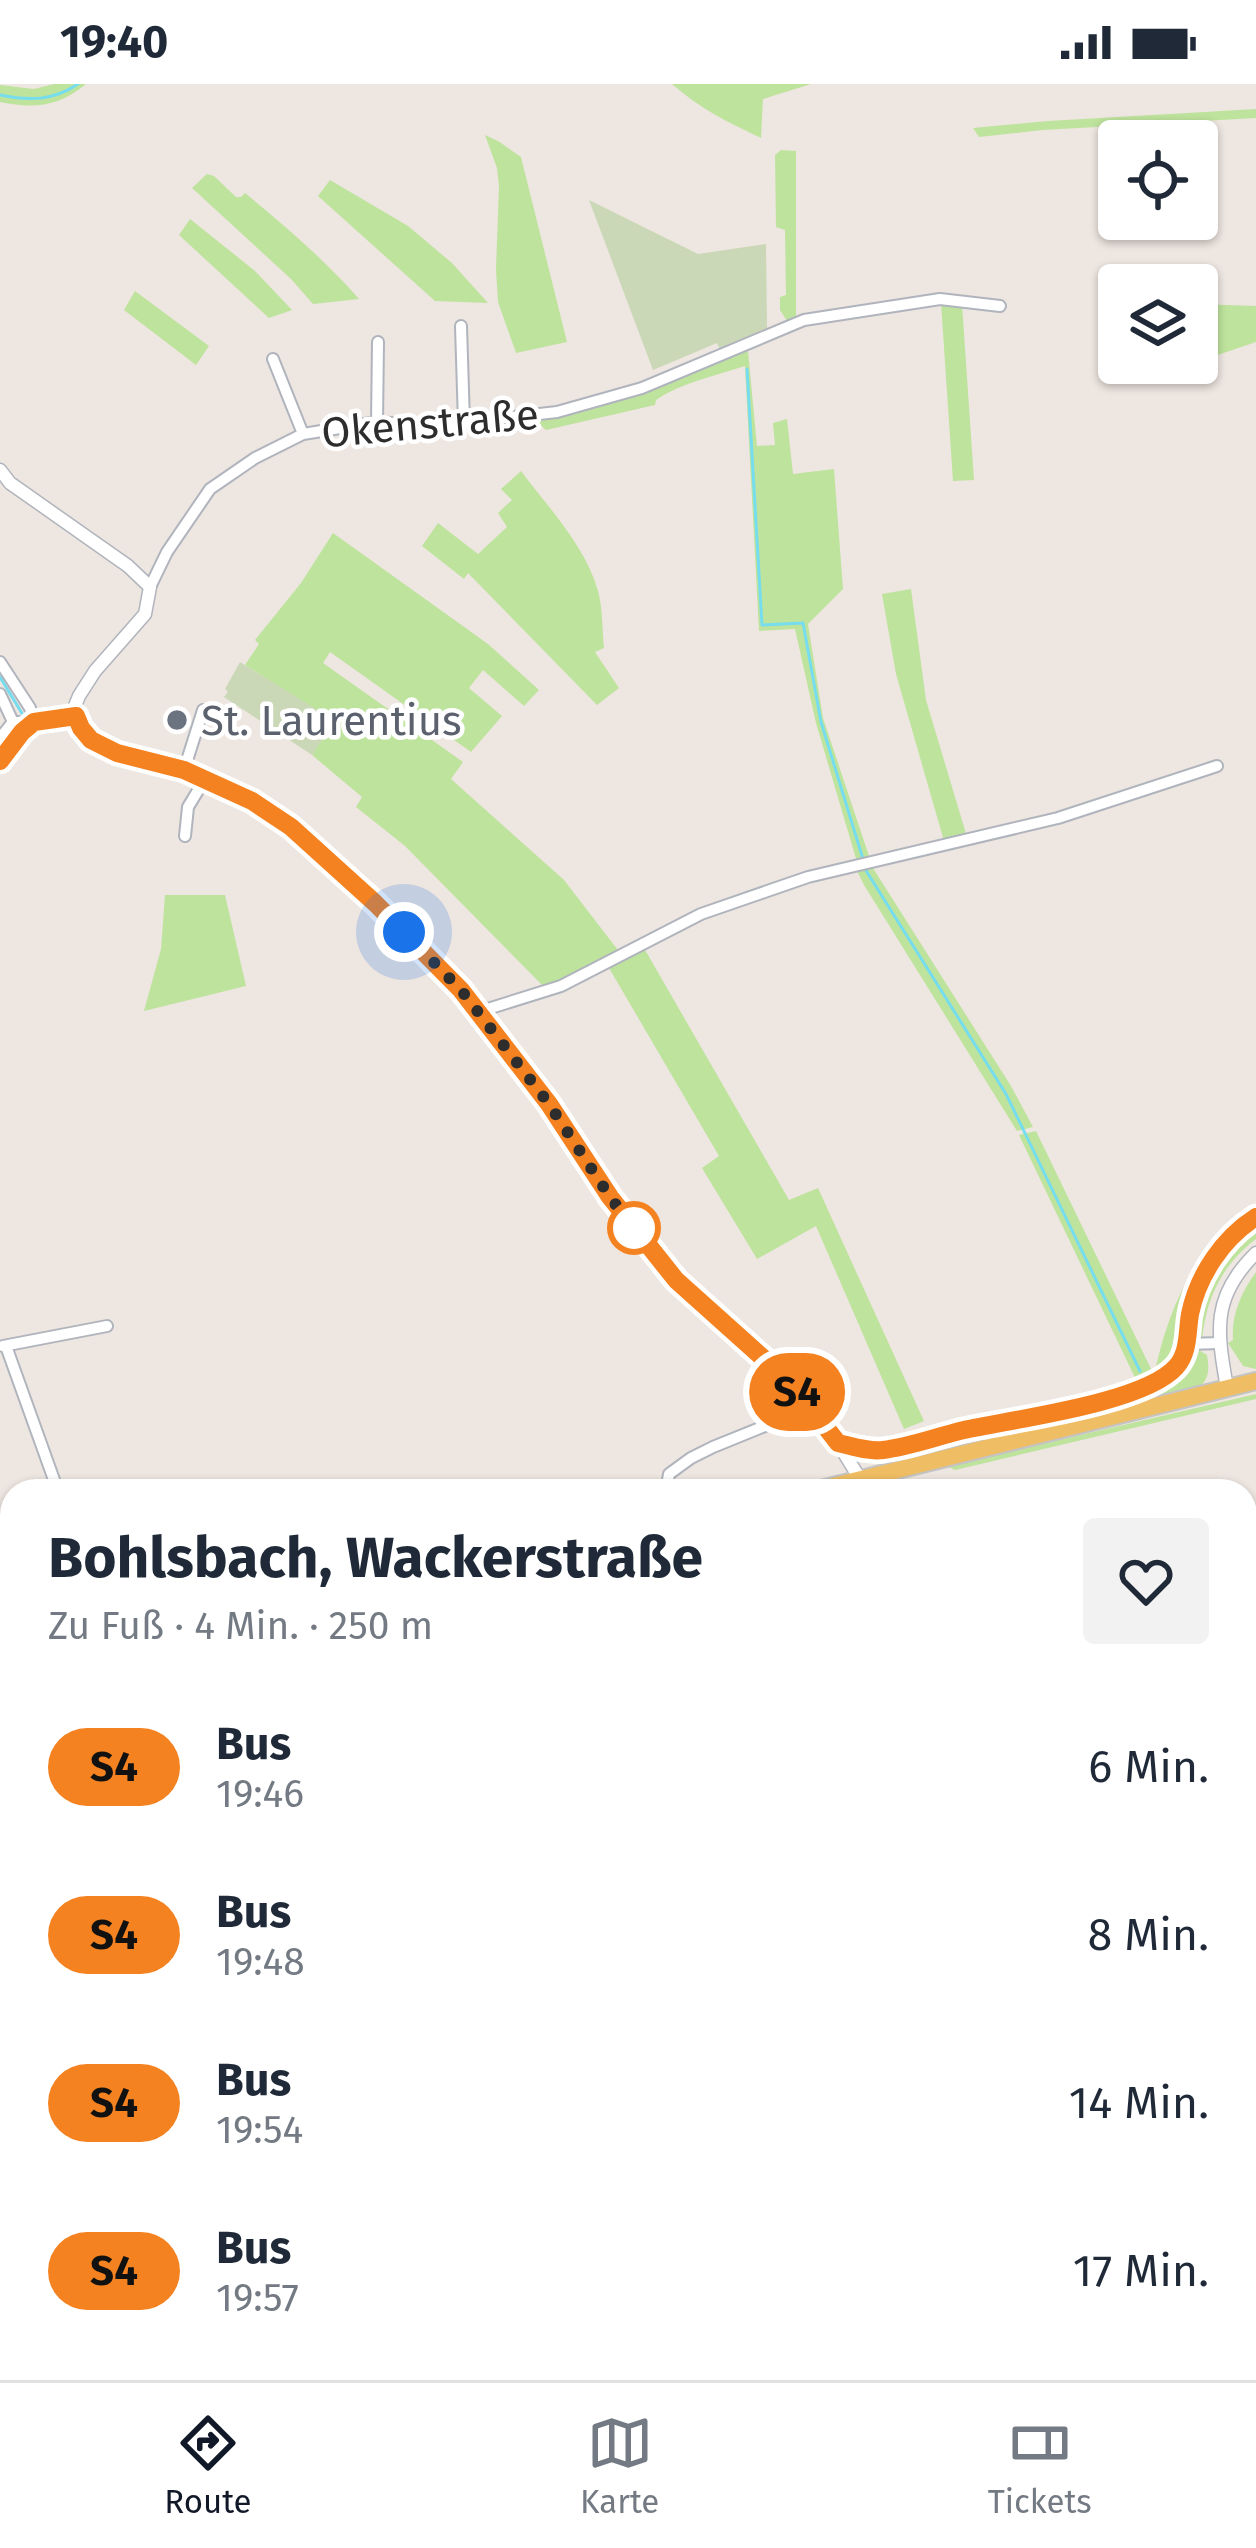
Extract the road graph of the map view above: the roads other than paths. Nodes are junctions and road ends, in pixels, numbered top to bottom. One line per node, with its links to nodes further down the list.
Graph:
1 (1000, 306): 6 (street, Okenstraße)
2 (461, 326): 6 (street)
3 (378, 342): 5 (street)
4 (273, 359): 7 (street)
5 (376, 422): 6 (street, Okenstraße); 7 (street, Okenstraße)
6 (464, 423)
7 (303, 434): 10 (street, Okenstraße)
8 (0, 470): 9 (street)
9 (5, 488): 10 (street)
10 (150, 587): 14 (street, Okenstraße)
11 (0, 662): 16 (street)
12 (0, 694): 15 (street)
13 (202, 710): 20 (street)
14 (76, 716): 16 (street); 20 (street)
15 (13, 722): 16 (street); 17 (street)
16 (31, 722): 18 (street)
17 (0, 738)
18 (0, 761)
19 (1217, 766): 23 (street)
20 (184, 770): 21 (street)
21 (205, 779): 22 (street); 23 (street)
22 (185, 836)
23 (478, 1012): 31 (street)
24 (1256, 1217): 27 (street)
25 (1256, 1253): 27 (street)
26 (106, 1326): 28 (street)
27 (1220, 1343): 30 (street)
28 (3, 1346): 32 (street)
29 (1256, 1381): 30 (main road)
30 (1227, 1388): 35 (main road)
31 (809, 1408): 33 (street); 34 (street)
32 (53, 1479)
33 (668, 1479)
34 (859, 1479)
35 (885, 1479)

